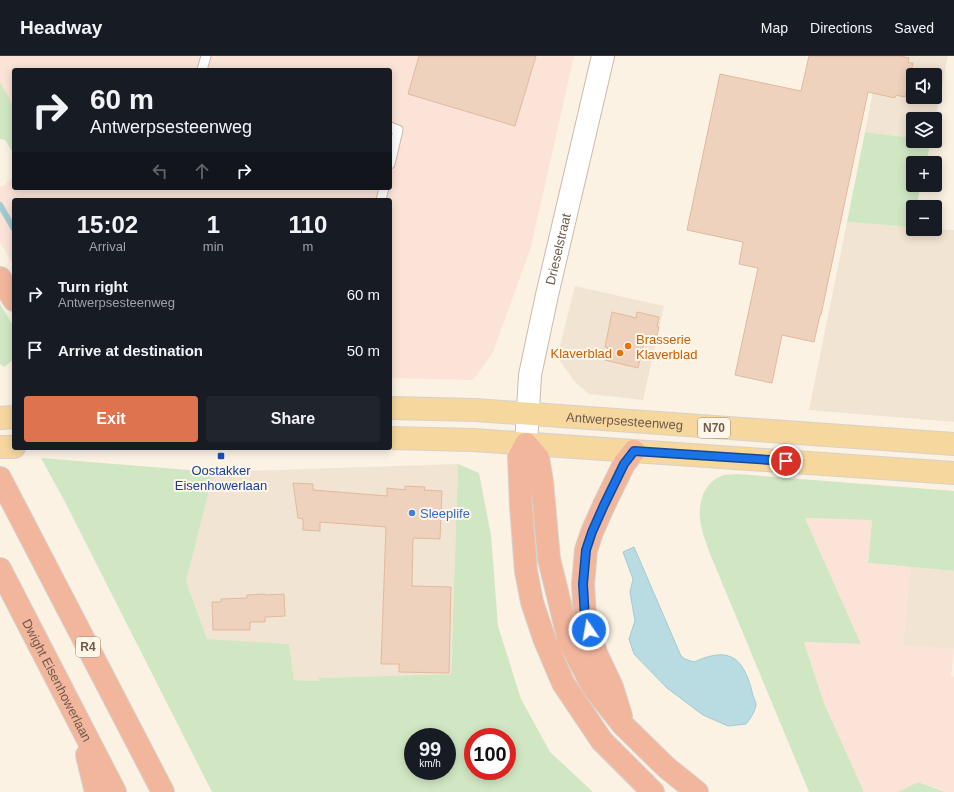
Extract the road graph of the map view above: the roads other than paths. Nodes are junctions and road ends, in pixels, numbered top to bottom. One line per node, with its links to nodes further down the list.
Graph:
1 (206, 56): 3 (lane)
2 (603, 56): 9 (street, Drieselstraat)
3 (203, 68)
4 (392, 128): 5 (lane)
5 (392, 156)
6 (0, 278): 7 (highway)
7 (12, 297)
8 (392, 408): 9 (main road, Antwerpsesteenweg / N70)
9 (528, 414): 13 (street, Drieselstraat); 14 (main road, Antwerpsesteenweg / N70)
10 (12, 417): 11 (main road)
11 (0, 418)
12 (392, 438): 13 (main road, N70)
13 (526, 444): 17 (main road, N70); 22 (highway); 26 (highway)
14 (954, 444)
15 (12, 446): 16 (main road)
16 (0, 447)
17 (634, 451): 18 (main road, N70); 22 (highway)
18 (954, 473)
19 (0, 478): 25 (highway, R4)
20 (0, 568): 21 (highway, Dwight Eisenhowerlaan)
21 (78, 719): 23 (highway); 24 (highway, Dwight Eisenhowerlaan)
22 (623, 725): 27 (highway)
23 (96, 792)
24 (115, 792)
25 (163, 792)
26 (653, 792)
27 (696, 792)

